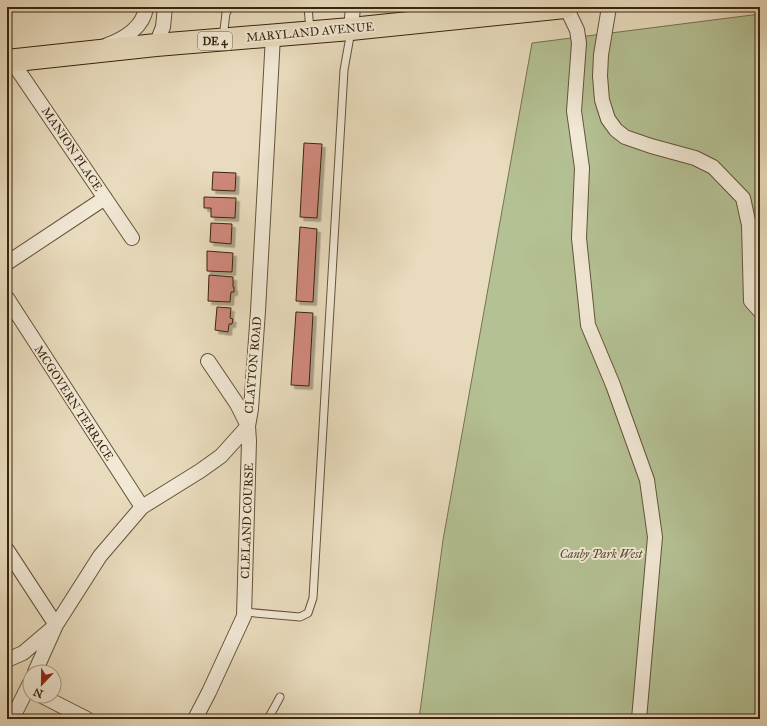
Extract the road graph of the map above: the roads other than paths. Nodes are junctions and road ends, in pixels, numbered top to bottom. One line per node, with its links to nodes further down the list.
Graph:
1 (146, 7): 13 (street)
2 (165, 7): 12 (street)
3 (230, 7): 11 (lane)
4 (308, 7): 9 (lane)
5 (352, 7): 8 (street)
6 (565, 7): 8 (main road, MARYLAND AVENUE / DE 4); 35 (street)
7 (609, 7): 19 (street)
8 (351, 29): 9 (main road, MARYLAND AVENUE / DE 4); 24 (lane)
9 (310, 32): 10 (main road, MARYLAND AVENUE / DE 4)
10 (273, 36): 11 (main road, MARYLAND AVENUE / DE 4); 21 (street, CLAYTON ROAD)
11 (222, 40): 12 (main road, MARYLAND AVENUE / DE 4)
12 (156, 45): 13 (main road, MARYLAND AVENUE / DE 4)
13 (83, 54): 14 (main road, MARYLAND AVENUE / DE 4)
14 (9, 61): 15 (street, MANION PLACE)
15 (105, 198): 16 (street, MANION PLACE); 17 (street)
16 (132, 238)
17 (7, 263)
18 (7, 298): 22 (street, MCGOVERN TERRACE)
19 (760, 311)
20 (208, 361): 21 (street)
21 (248, 426): 22 (street, CLAYTON ROAD); 24 (street, CLELAND COURSE)
22 (142, 507): 25 (street, CLAYTON ROAD)
23 (7, 550): 25 (street)
24 (244, 614): 33 (street)
25 (56, 625): 26 (street, CLAYTON ROAD); 27 (street)
26 (7, 660)
27 (39, 664)
28 (280, 697): 34 (lane)
29 (22, 700): 31 (street)
30 (58, 704): 32 (street)
31 (12, 719)
32 (87, 719)
33 (195, 719)
34 (268, 719)
35 (639, 719)

